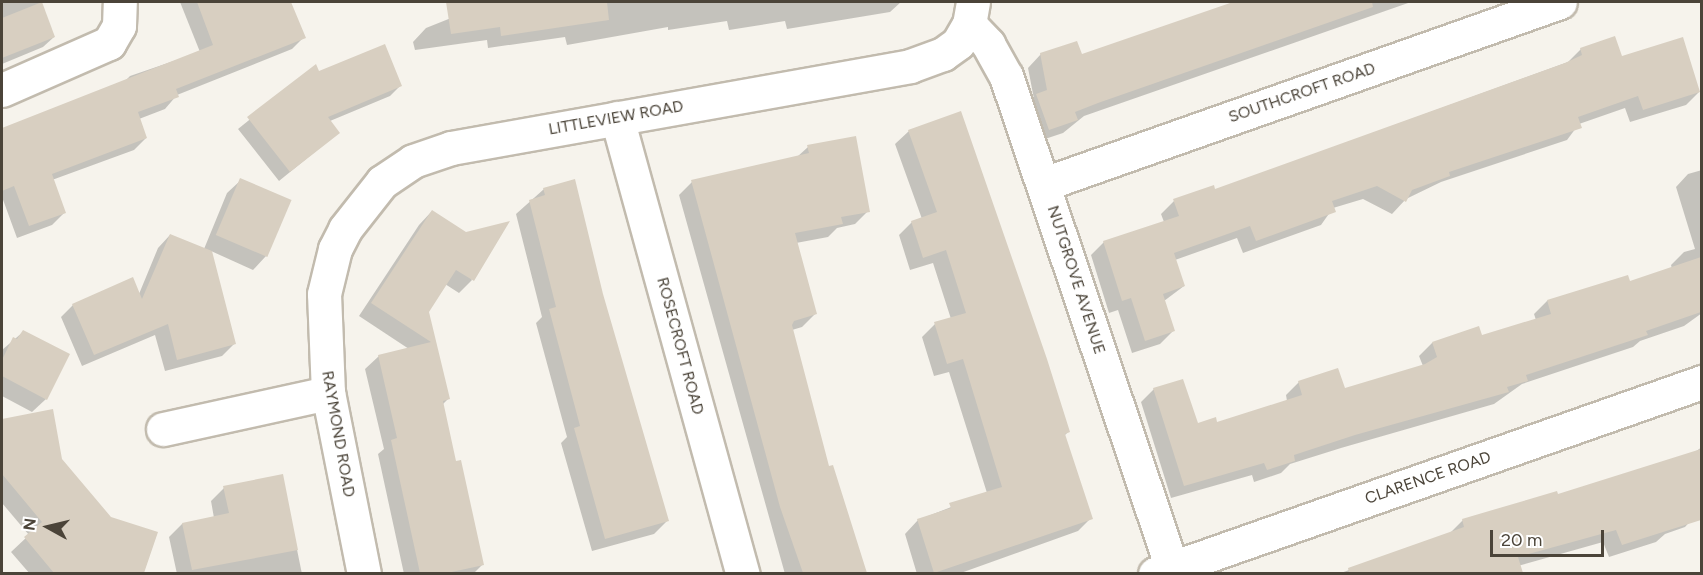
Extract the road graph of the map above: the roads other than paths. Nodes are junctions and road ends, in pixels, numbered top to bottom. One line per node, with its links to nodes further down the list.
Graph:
1 (120, 2): 4 (street)
2 (1560, 2): 6 (street, SOUTHCROFT ROAD)
3 (971, 13): 5 (street, LITTLEVIEW ROAD); 6 (street, NUTGROVE AVENUE)
4 (2, 90)
5 (617, 118): 7 (street, LITTLEVIEW ROAD); 13 (street, ROSECROFT ROAD)
6 (1044, 184): 11 (street, NUTGROVE AVENUE)
7 (324, 294): 9 (street, RAYMOND ROAD)
8 (1701, 382): 11 (street, CLARENCE ROAD)
9 (328, 393): 10 (street); 12 (street, RAYMOND ROAD)
10 (163, 429)
11 (1164, 571)
12 (364, 573)
13 (743, 573)

